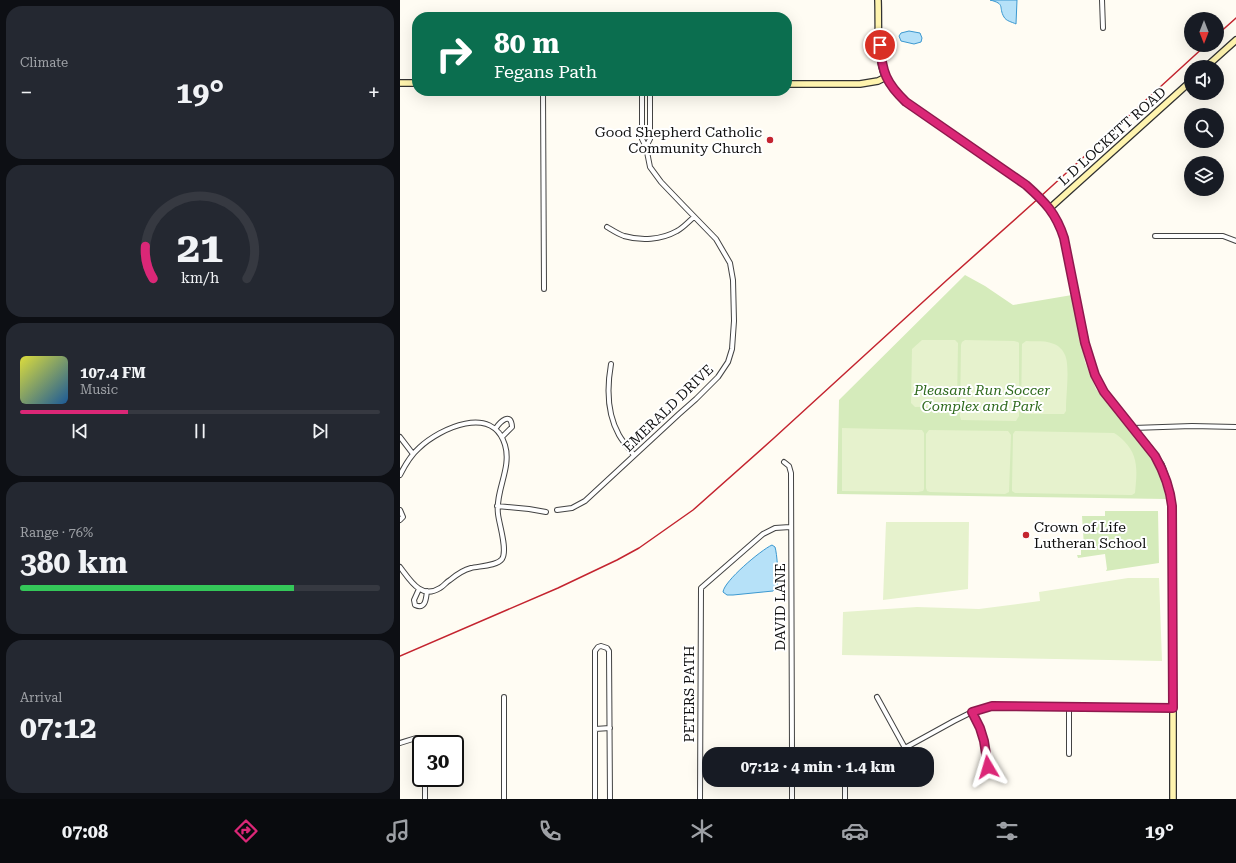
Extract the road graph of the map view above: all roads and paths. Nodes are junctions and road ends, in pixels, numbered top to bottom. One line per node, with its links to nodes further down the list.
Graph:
1 (878, 0): 6 (main road)
2 (1102, 0): 3 (street)
3 (1103, 28)
4 (1236, 40): 5 (main road)
5 (1214, 60)
6 (886, 77): 9 (main road); 15 (main road)
7 (400, 83): 8 (main road)
8 (412, 83)
9 (792, 84)
10 (1184, 87): 15 (main road, L D LOCKETT ROAD)
11 (543, 96): 20 (street)
12 (642, 96): 14 (street, EMERALD DRIVE)
13 (650, 96): 14 (street, EMERALD DRIVE)
14 (646, 147): 16 (street, EMERALD DRIVE)
15 (1050, 208): 24 (main road)
16 (694, 217): 17 (street); 28 (street, EMERALD DRIVE)
17 (607, 227)
18 (1155, 236): 19 (street)
19 (1236, 241)
20 (544, 289)
21 (611, 364): 28 (street)
22 (1236, 427): 24 (street)
23 (496, 428): 26 (street); 26 (street); 27 (street)
24 (1133, 428): 43 (main road)
25 (400, 437): 27 (street)
26 (502, 437): 31 (street)
27 (413, 454): 30 (street)
28 (634, 455): 33 (street, EMERALD DRIVE)
29 (784, 462): 36 (street, DAVID LANE)
30 (400, 475)
31 (497, 506): 34 (street); 39 (street)
32 (400, 510): 35 (street)
33 (557, 510)
34 (546, 512)
35 (400, 520)
36 (790, 527): 49 (street, DAVID LANE); 61 (street, PETERS PATH)
37 (400, 567): 38 (street)
38 (419, 589): 39 (street); 39 (street)
39 (427, 591)
40 (504, 697): 58 (street)
41 (877, 697): 50 (street)
42 (1069, 707): 43 (street); 44 (street); 52 (street)
43 (1173, 708): 64 (main road)
44 (972, 712): 51 (street); 53 (street)
45 (610, 728): 46 (street); 46 (street); 60 (street)
46 (595, 729): 59 (street)
47 (412, 739): 48 (street)
48 (400, 743)
49 (792, 747)
50 (904, 747)
51 (907, 747)
52 (1069, 754)
53 (988, 767)
54 (425, 787): 57 (street)
55 (792, 787): 62 (street)
56 (845, 787): 63 (street)
57 (425, 799)
58 (504, 799)
59 (594, 799)
60 (610, 799)
61 (700, 799)
62 (792, 799)
63 (845, 799)
64 (1174, 799)

